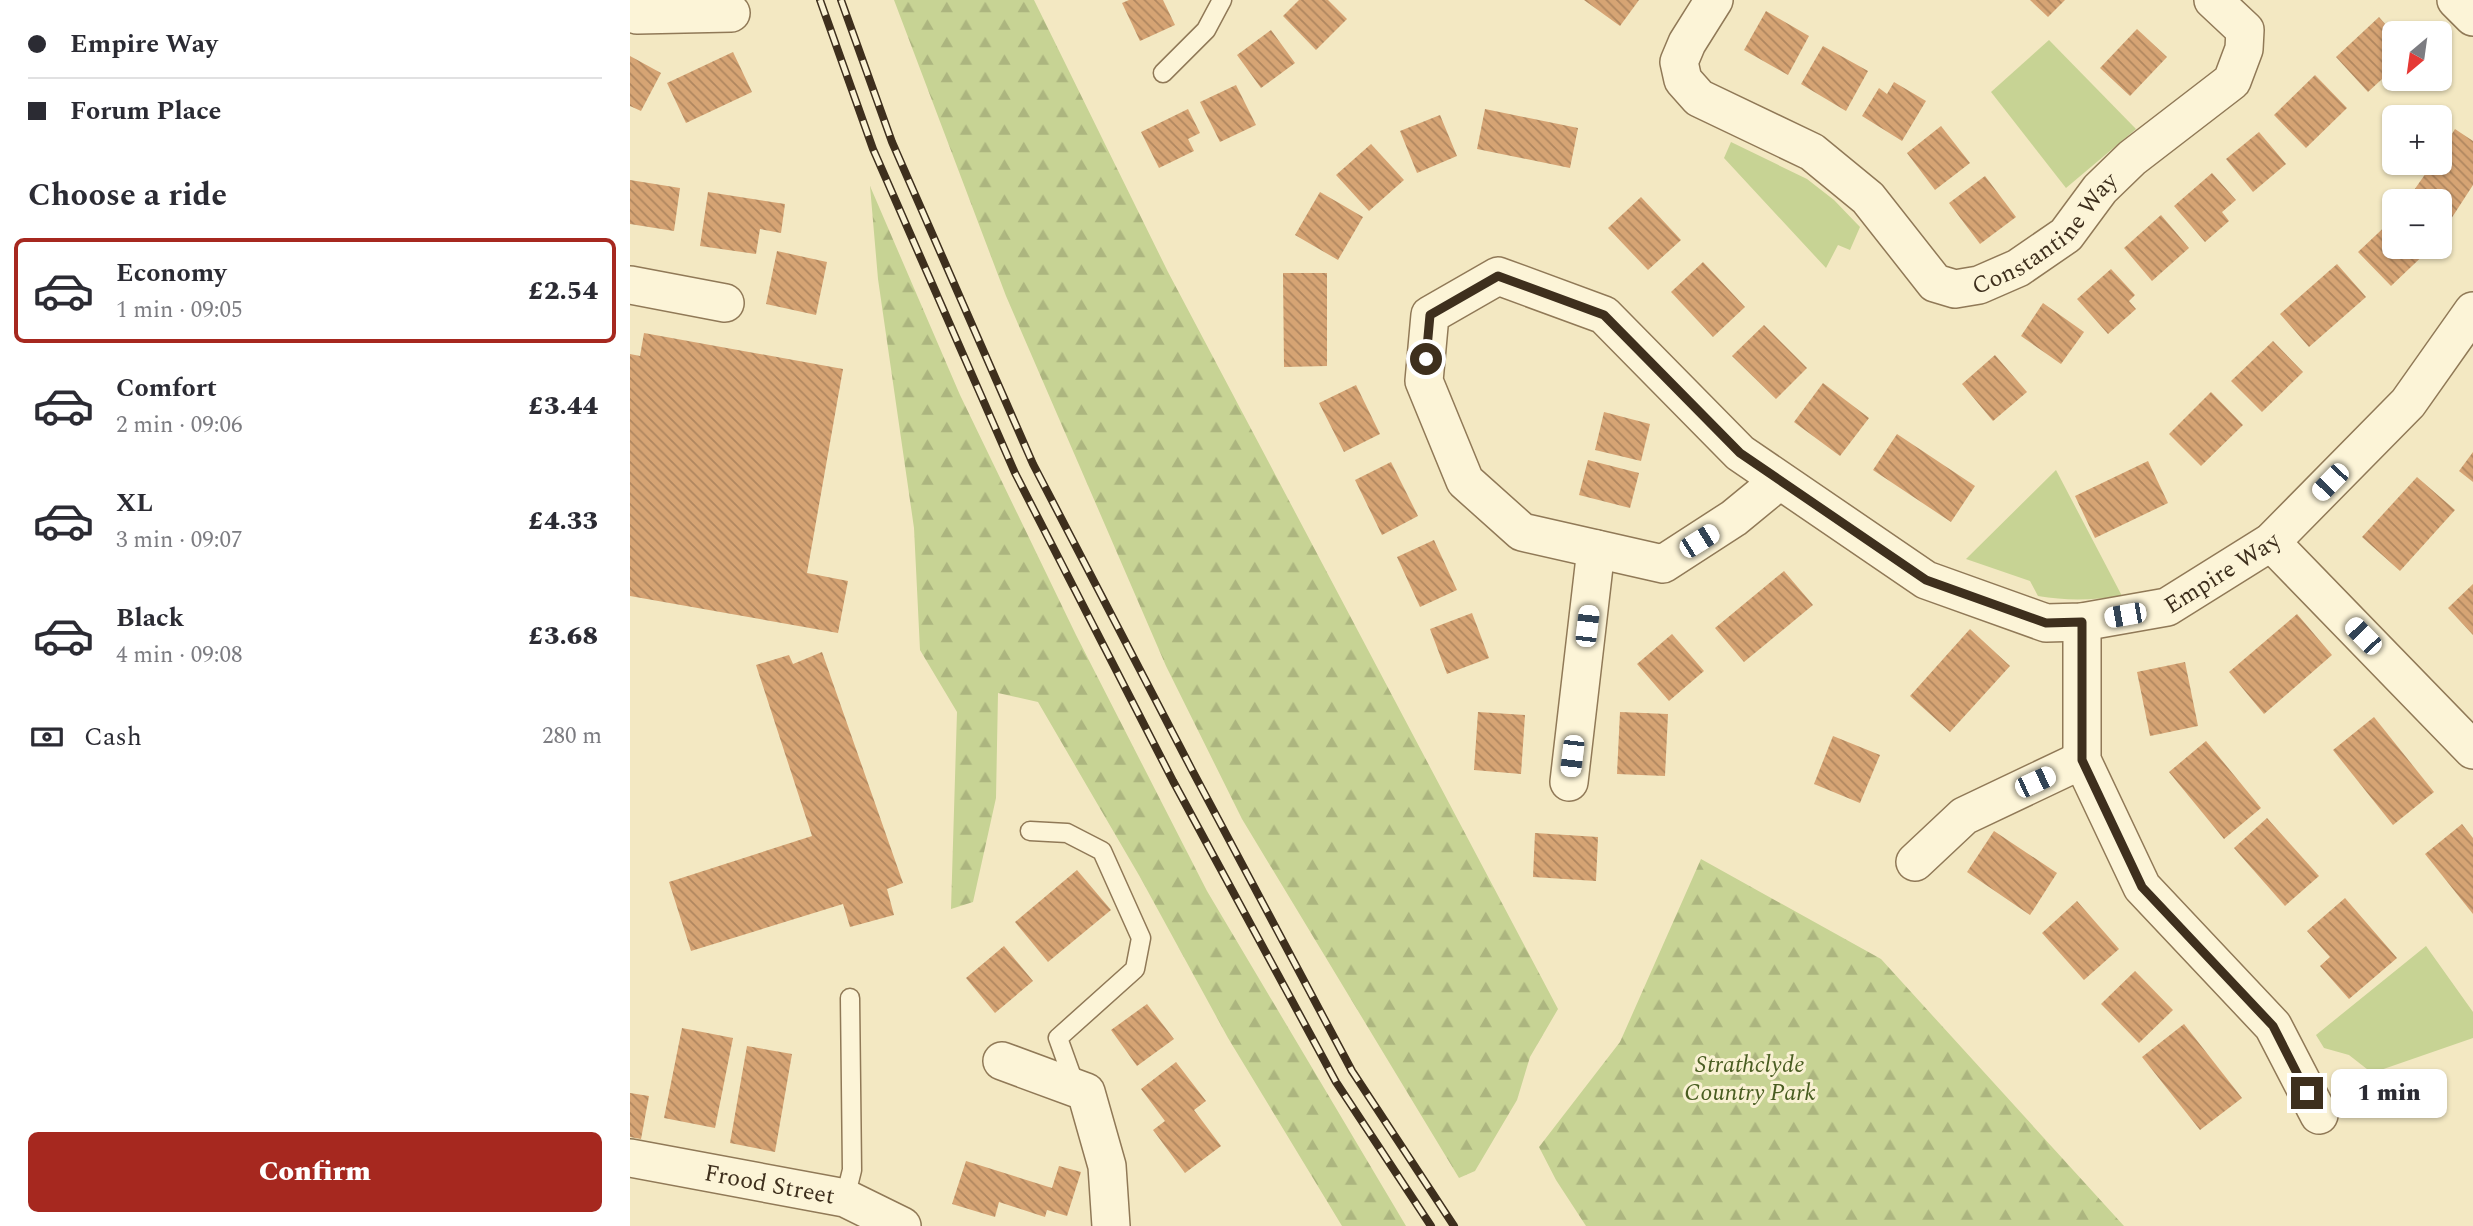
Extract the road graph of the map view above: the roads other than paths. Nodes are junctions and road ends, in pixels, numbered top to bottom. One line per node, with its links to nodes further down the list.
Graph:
1 (1222, 0): 8 (lane)
2 (1714, 0): 3 (street, Constantine Way)
3 (2213, 0)
4 (2456, 0): 7 (street)
5 (630, 11): 6 (street)
6 (731, 13)
7 (2473, 17)
8 (1163, 73)
9 (630, 285): 10 (street)
10 (725, 303)
11 (2473, 311): 13 (street, Empire Way)
12 (1779, 481): 14 (street, Empire Way); 14 (street, Empire Way); 15 (street, Empire Way)
13 (2271, 542): 15 (street, Empire Way); 16 (street)
14 (1596, 549): 18 (street)
15 (2082, 622): 17 (street)
16 (2473, 750)
17 (2082, 760): 20 (street); 24 (street)
18 (1569, 782)
19 (1030, 831): 23 (lane)
20 (1915, 862)
21 (850, 998): 26 (lane)
22 (1002, 1061): 23 (street)
23 (1076, 1089): 28 (street)
24 (2319, 1115)
25 (630, 1158): 26 (street, Frood Street)
26 (842, 1212): 27 (street, Frood Street)
27 (902, 1226)
28 (1111, 1226)

